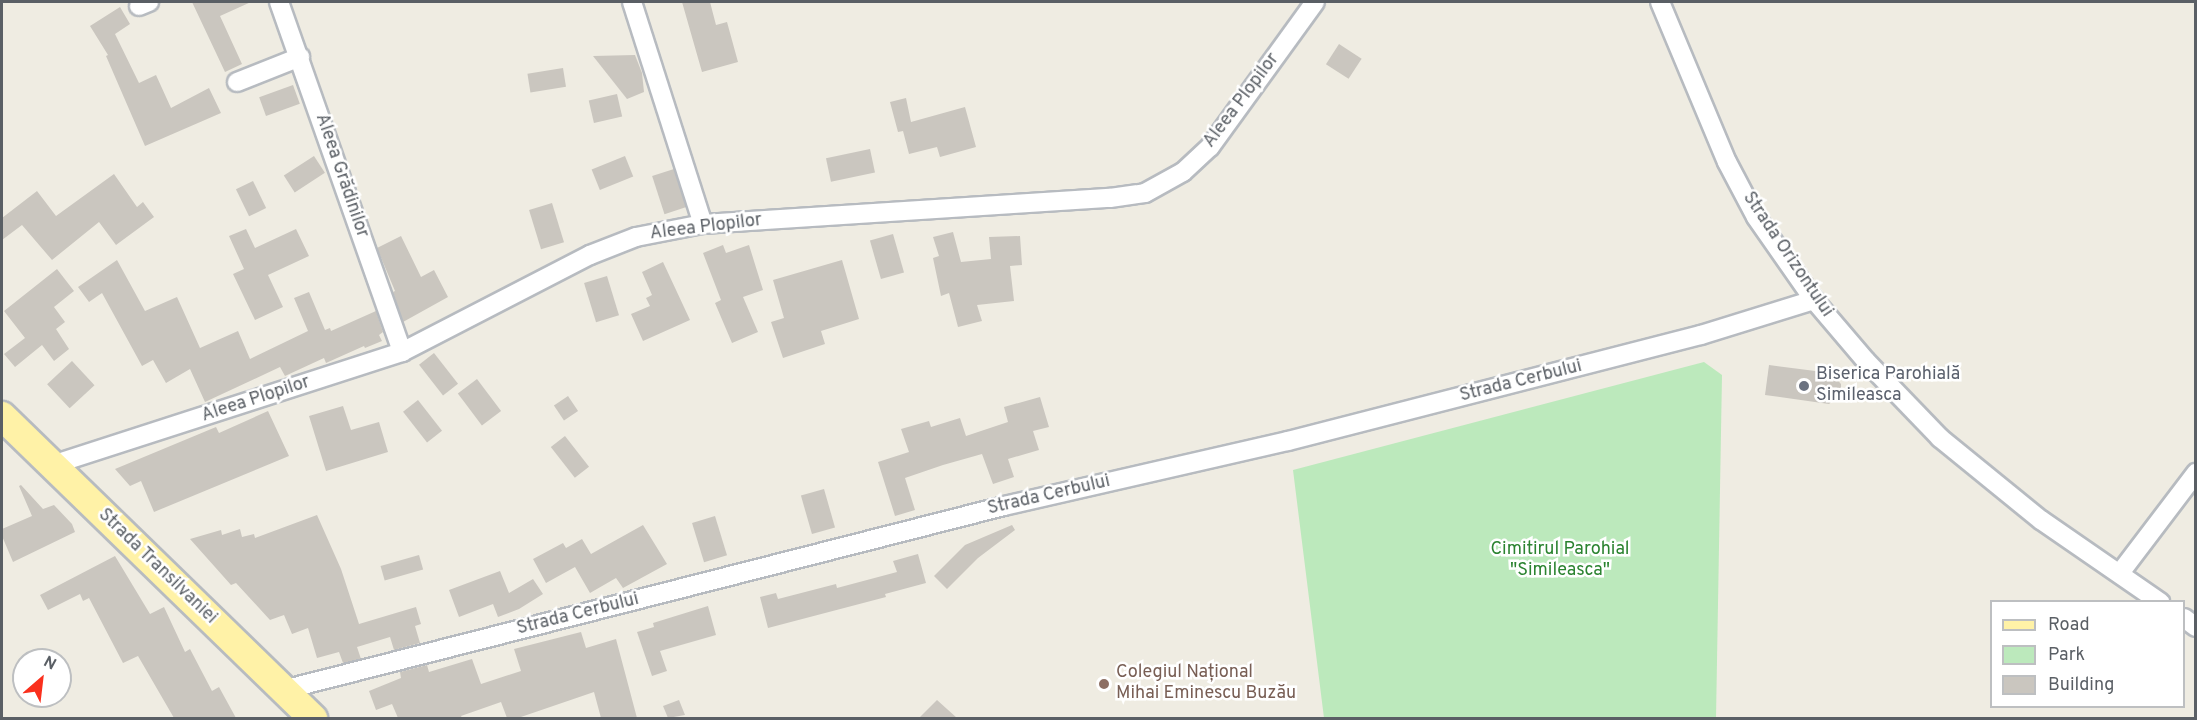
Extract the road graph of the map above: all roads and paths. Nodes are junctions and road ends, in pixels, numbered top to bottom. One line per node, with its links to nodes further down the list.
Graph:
1 (279, 2): 5 (street, Aleea Grădinilor)
2 (632, 2): 7 (street)
3 (1315, 2): 7 (street, Aleea Plopilor)
4 (1660, 2): 8 (street, Strada Orizontului)
5 (300, 57): 6 (street); 9 (street, Aleea Grădinilor)
6 (237, 82)
7 (703, 224): 9 (street, Aleea Plopilor)
8 (1814, 300): 13 (street, Strada Orizontului); 15 (street, Strada Cerbului)
9 (402, 352): 11 (street, Aleea Plopilor)
10 (2, 416): 11 (main road, Strada Transilvaniei)
11 (52, 465): 15 (main road, Strada Transilvaniei)
12 (2196, 472): 13 (street)
13 (2121, 573): 14 (street, Strada Orizontului)
14 (2157, 600)
15 (284, 690): 16 (main road, Strada Transilvaniei)
16 (313, 718)

